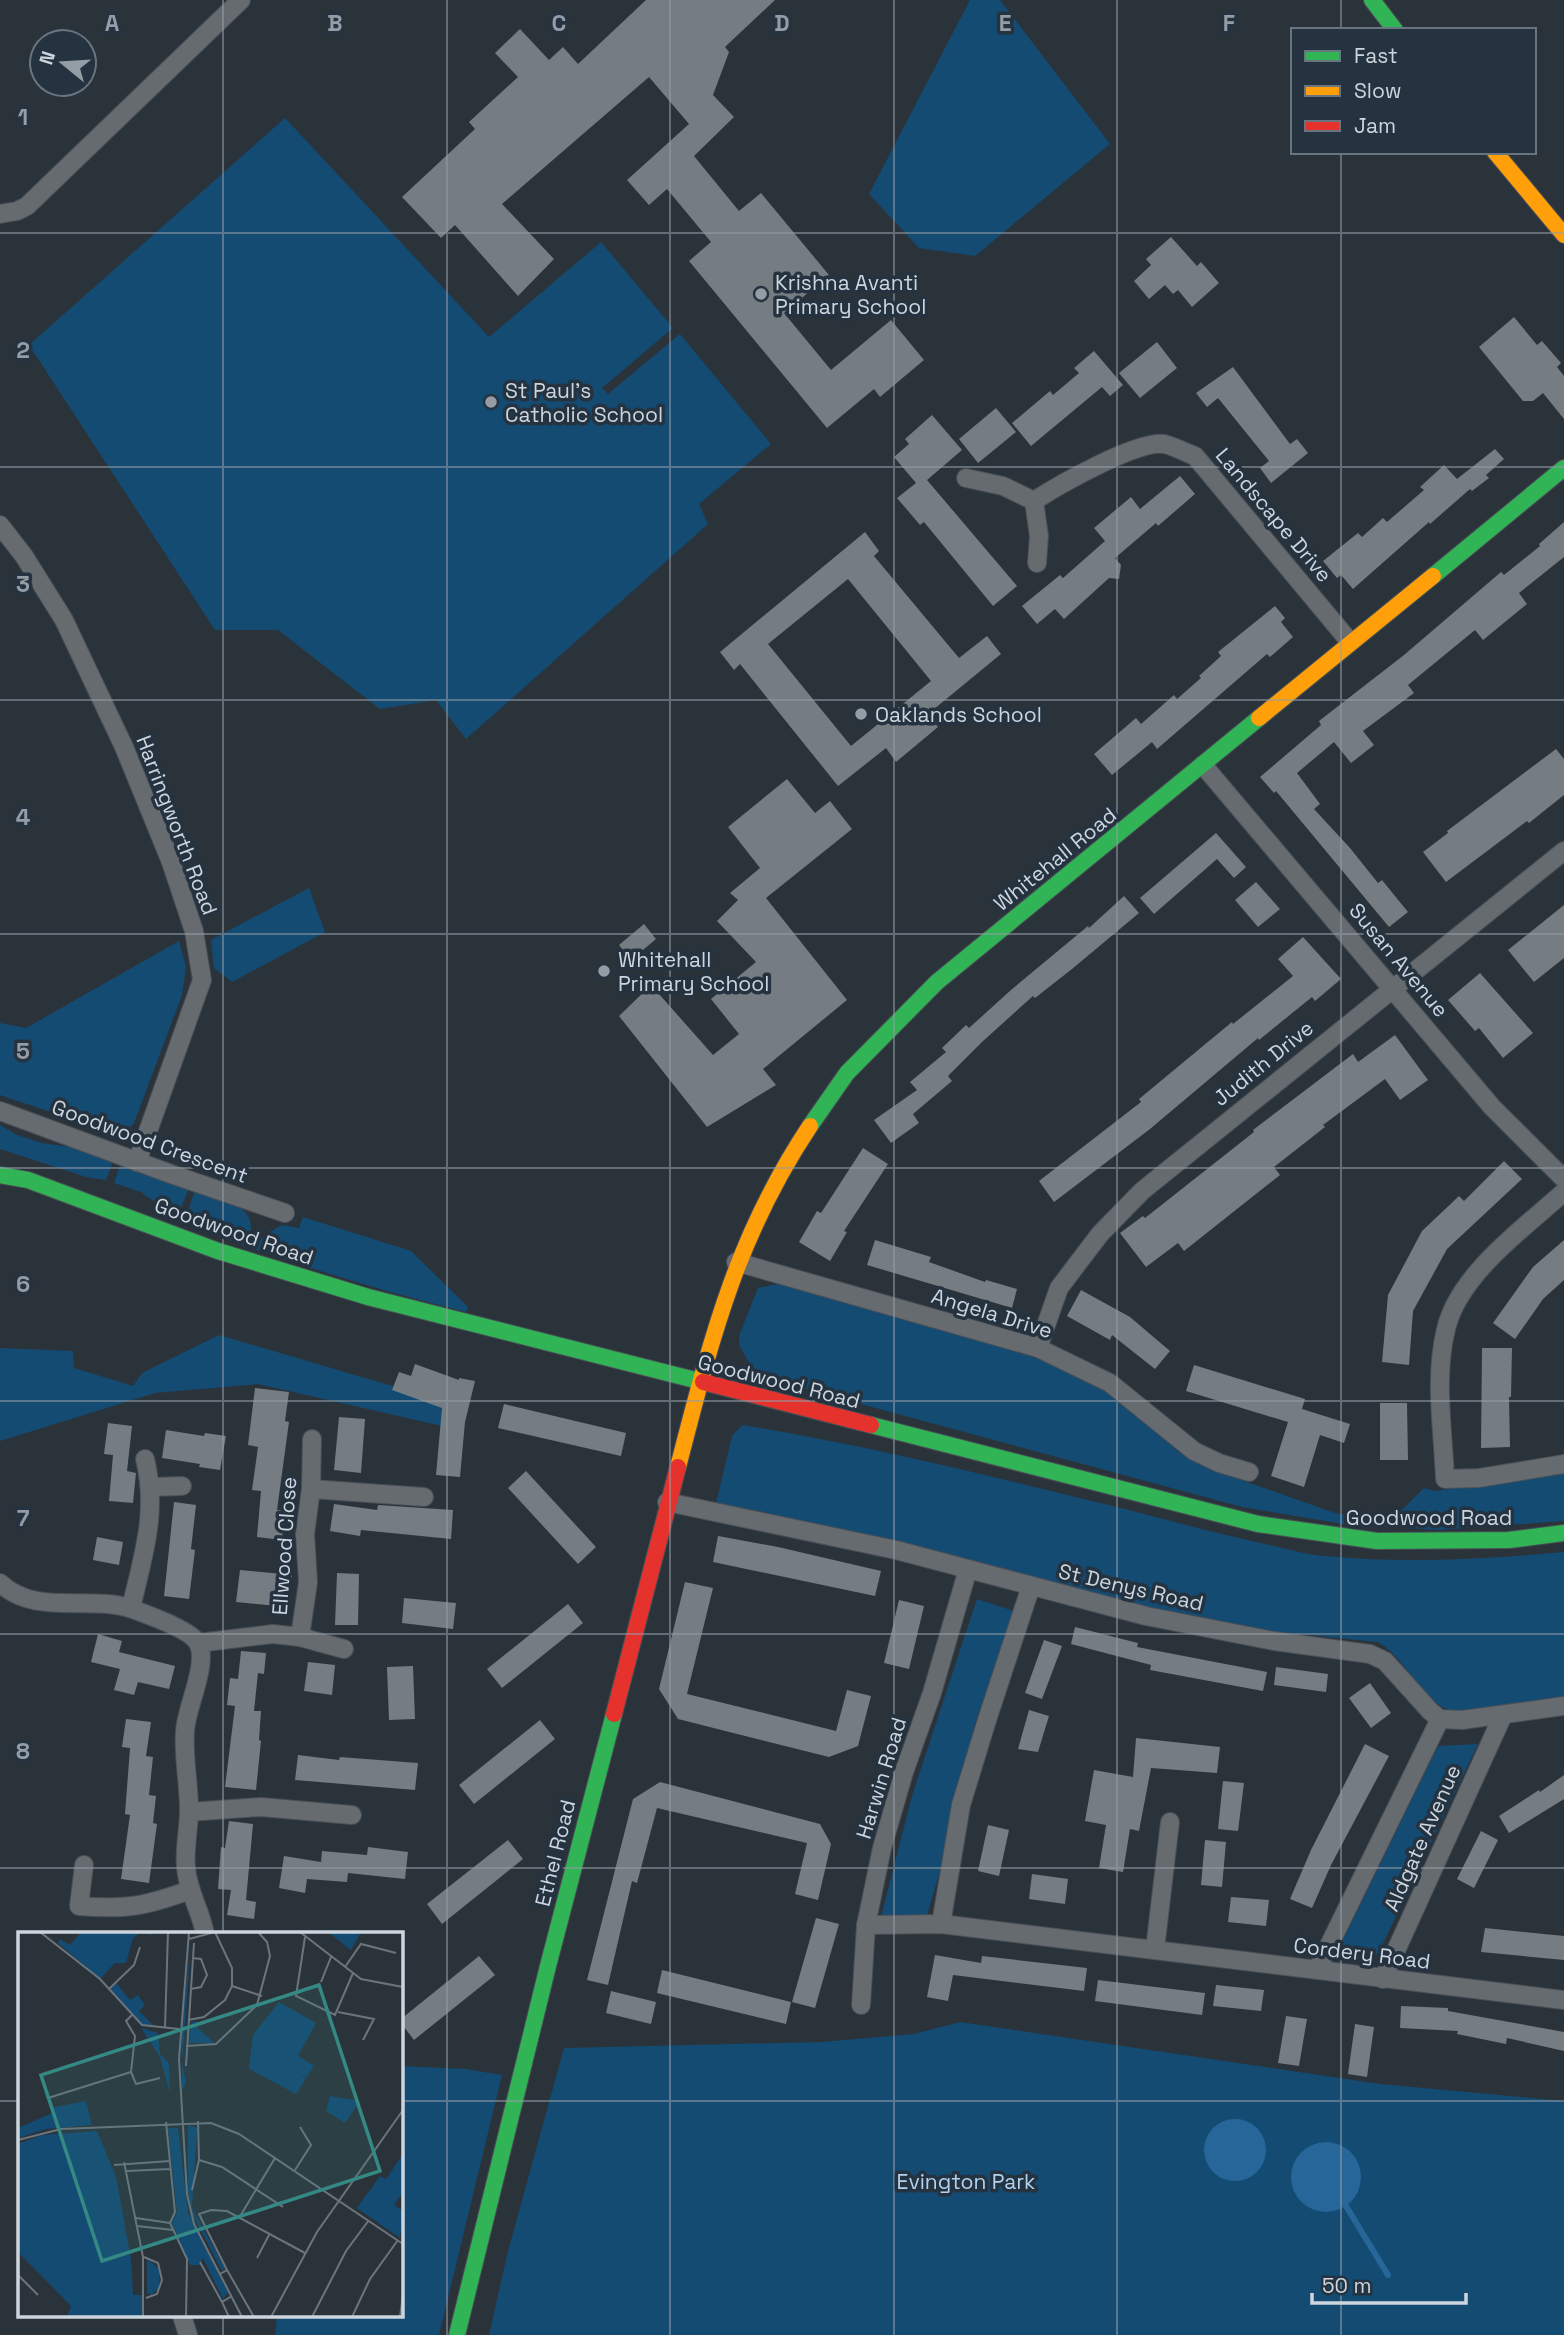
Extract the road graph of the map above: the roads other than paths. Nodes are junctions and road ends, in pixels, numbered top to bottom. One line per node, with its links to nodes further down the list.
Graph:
1 (241, 0): 5 (street)
2 (1372, 0): 3 (street)
3 (1393, 28)
4 (1497, 154): 6 (street)
5 (0, 214)
6 (1564, 235)
7 (1564, 468): 12 (street, Whitehall Road)
8 (965, 478): 9 (street)
9 (1034, 501): 11 (street); 12 (street, Landscape Drive)
10 (0, 525): 17 (street, Harringworth Road)
11 (1037, 563)
12 (1350, 642): 13 (street, Whitehall Road)
13 (1203, 765): 15 (street, Susan Avenue); 22 (street, Whitehall Road)
14 (1564, 851): 15 (street, Judith Drive)
15 (1393, 987): 19 (street, Susan Avenue); 23 (street, Judith Drive)
16 (0, 1111): 17 (street, Goodwood Crescent)
17 (136, 1162): 21 (street, Goodwood Crescent)
18 (0, 1175): 24 (street, Goodwood Road)
19 (1564, 1179)
20 (1564, 1192): 27 (street)
21 (285, 1213)
22 (736, 1262): 23 (street, Angela Drive); 24 (street, Whitehall Road)
23 (1038, 1348): 28 (street, Angela Drive)
24 (700, 1382): 33 (street, Ethel Road); 34 (street, Goodwood Road)
25 (312, 1439): 31 (street, Ellwood Close)
26 (145, 1459): 30 (street)
27 (1564, 1464)
28 (1249, 1472)
29 (182, 1486): 30 (street)
30 (150, 1488): 38 (street)
31 (311, 1489): 32 (street); 39 (street, Ellwood Close)
32 (424, 1497)
33 (667, 1502): 35 (street, St Denys Road); 60 (street, Ethel Road)
34 (1564, 1533)
35 (968, 1569): 37 (street, St Denys Road); 51 (street, Harwin Road)
36 (0, 1583): 38 (street)
37 (1031, 1586): 44 (street, St Denys Road); 50 (street)
38 (131, 1608): 40 (street)
39 (300, 1637): 40 (street, Ellwood Close); 41 (street)
40 (198, 1643): 45 (street)
41 (344, 1649)
42 (1564, 1706): 43 (street)
43 (1503, 1715): 44 (street); 55 (street, Aldgate Avenue)
44 (1440, 1719): 54 (street, Aldgate Avenue)
45 (189, 1812): 46 (street); 49 (street)
46 (352, 1815)
47 (1170, 1822): 53 (street)
48 (83, 1866): 49 (street)
49 (190, 1891): 52 (street)
50 (941, 1924): 51 (street, Cordery Road); 53 (street, Cordery Road)
51 (866, 1925): 57 (street, Harwin Road)
52 (205, 1932)
53 (1155, 1949): 54 (street, Cordery Road)
54 (1317, 1970): 55 (street, Cordery Road)
55 (1383, 1979): 56 (street, Cordery Road)
56 (1564, 2000)
57 (861, 2005)
58 (183, 2318): 59 (street)
59 (188, 2335)
60 (457, 2335)

